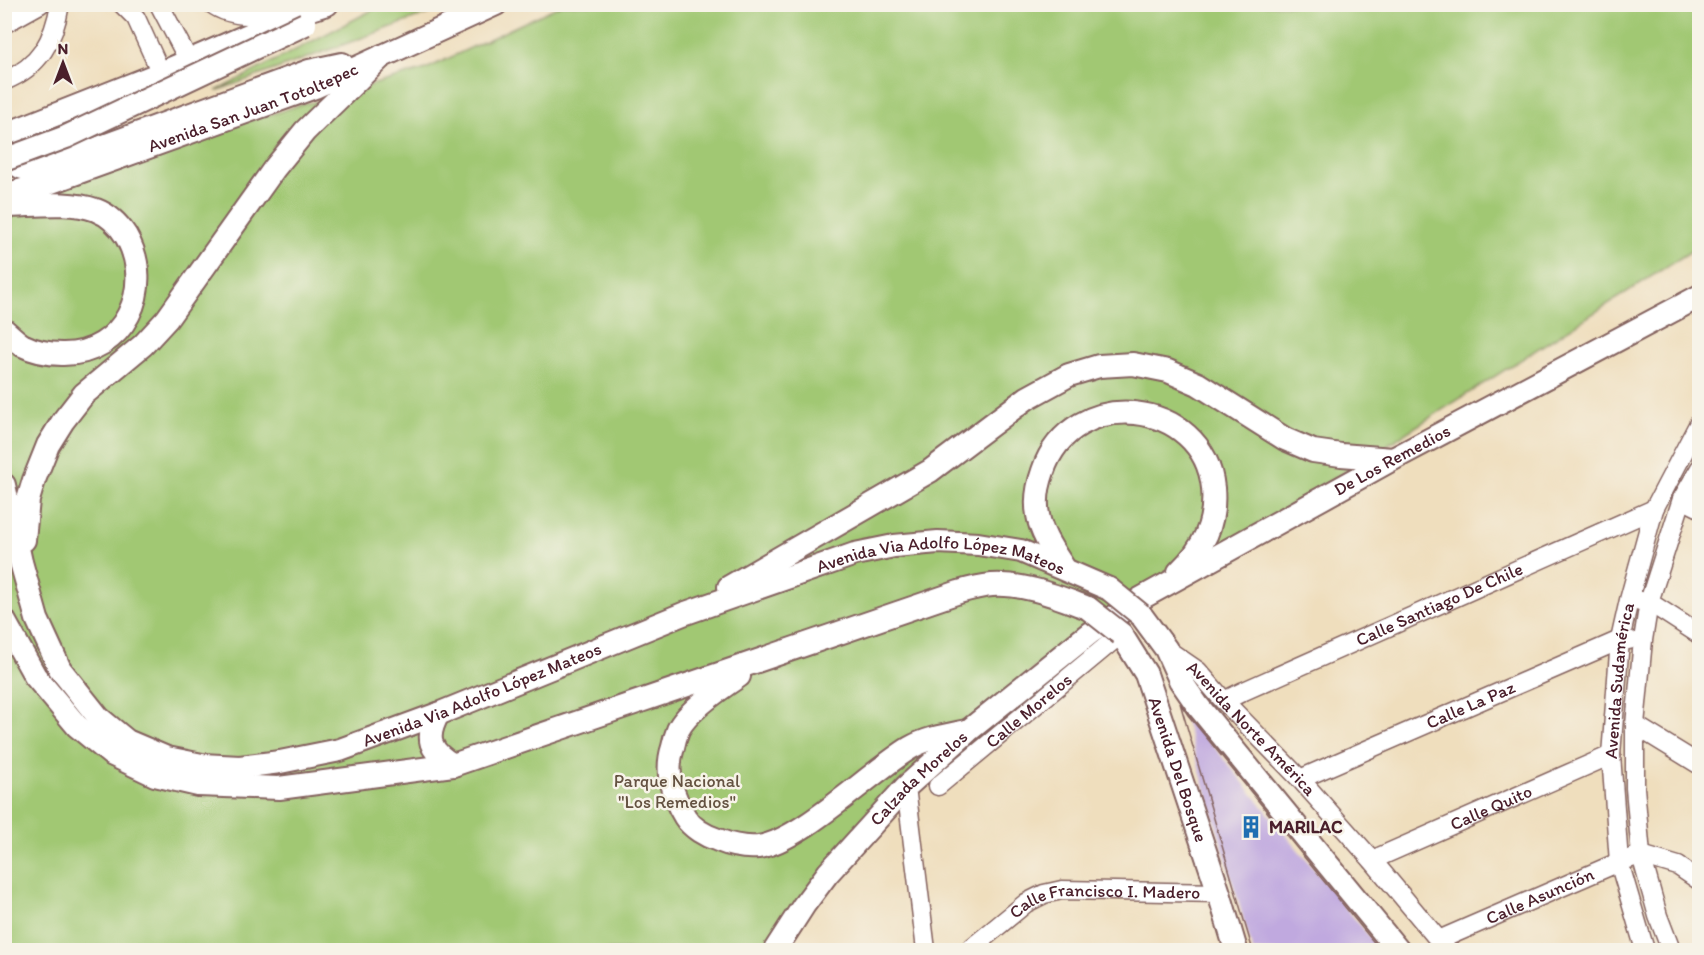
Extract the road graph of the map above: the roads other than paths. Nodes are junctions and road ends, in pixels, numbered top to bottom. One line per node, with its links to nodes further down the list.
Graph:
1 (40, 4): 10 (street)
2 (60, 4): 14 (street)
3 (122, 4): 13 (street)
4 (159, 4): 12 (street)
5 (212, 4): 9 (street)
6 (327, 4): 9 (main road)
7 (342, 4): 9 (main road)
8 (496, 4): 11 (main road, Avenida San Juan Totoltepec)
9 (305, 17): 12 (main road); 16 (main road, bridge)
10 (4, 24)
11 (382, 56): 15 (main road); 17 (main road, Avenida San Juan Totoltepec); 28 (main road)
12 (189, 61): 13 (main road)
13 (161, 73): 15 (main road)
14 (4, 81)
15 (9, 134)
16 (4, 160)
17 (4, 195)
18 (4, 206): 20 (main road)
19 (1700, 296): 22 (main road, De Los Remedios)
20 (4, 330)
21 (1700, 421): 27 (street, Avenida Sudamérica)
22 (1393, 459): 30 (main road, De Los Remedios); 35 (main road)
23 (1700, 468): 25 (street, Avenida Sudamérica)
24 (4, 485): 28 (main road, Avenida Via Adolfo López Mateos)
25 (1682, 499): 26 (street); 33 (street, Avenida Sudamérica)
26 (1700, 508)
27 (1654, 509): 32 (street, Avenida Sudamérica); 44 (street, Calle Santiago De Chile)
28 (21, 562): 45 (main road, Avenida Via Adolfo López Mateos)
29 (1064, 568): 30 (main road); 31 (main road, Avenida Via Adolfo López Mateos); 35 (main road, Avenida Via Adolfo López Mateos)
30 (1165, 585): 37 (main road, De Los Remedios)
31 (1109, 589): 42 (main road, Avenida Norte América, bridge)
32 (1629, 600): 33 (street); 40 (street, Avenida Sudamérica)
33 (1649, 602): 39 (street); 41 (street, Avenida Sudamérica)
34 (1088, 608): 38 (main road, Avenida Del Bosque, bridge); 43 (main road, Avenida Via Adolfo López Mateos)
35 (683, 614): 45 (main road, Avenida Via Adolfo López Mateos)
36 (4, 620): 49 (main road, Avenida Via Adolfo López Mateos)
37 (1090, 633): 47 (main road, Calzada Morelos)
38 (1121, 634): 52 (street, Calle Morelos); 58 (main road, Avenida Del Bosque)
39 (1700, 635)
40 (1620, 640): 41 (street, Calle La Paz); 48 (street, Avenida Sudamérica); 51 (street, Calle La Paz)
41 (1643, 640): 46 (street, Avenida Sudamérica)
42 (1166, 649): 44 (street, Avenida Norte América); 64 (main road, Avenida Norte América)
43 (760, 661): 47 (main road); 49 (main road, Avenida Via Adolfo López Mateos)
44 (1224, 702): 51 (street, Avenida Norte América)
45 (438, 714): 49 (main road)
46 (1635, 725): 50 (street); 54 (street, Avenida Sudamérica)
47 (968, 731): 53 (main road, Calzada Morelos)
48 (1611, 755): 55 (street, Calle Quito); 56 (street, Avenida Sudamérica)
49 (453, 765)
50 (1700, 765)
51 (1300, 779): 55 (street, Avenida Norte América)
52 (938, 786)
53 (906, 787): 60 (main road, Calzada Morelos); 61 (street)
54 (1641, 855): 56 (street, Calle Asunción); 57 (street); 66 (street, Avenida Sudamérica)
55 (1372, 860): 59 (street, Avenida Norte América)
56 (1618, 862): 59 (street, Calle Asunción); 65 (street, Avenida Sudamérica)
57 (1700, 881)
58 (1219, 893): 62 (street, Calle Francisco I. Madero); 63 (main road, Avenida Del Bosque)
59 (1443, 945)
60 (775, 951)
61 (926, 951)
62 (969, 951)
63 (1236, 951)
64 (1398, 951)
65 (1645, 951)
66 (1671, 951)

